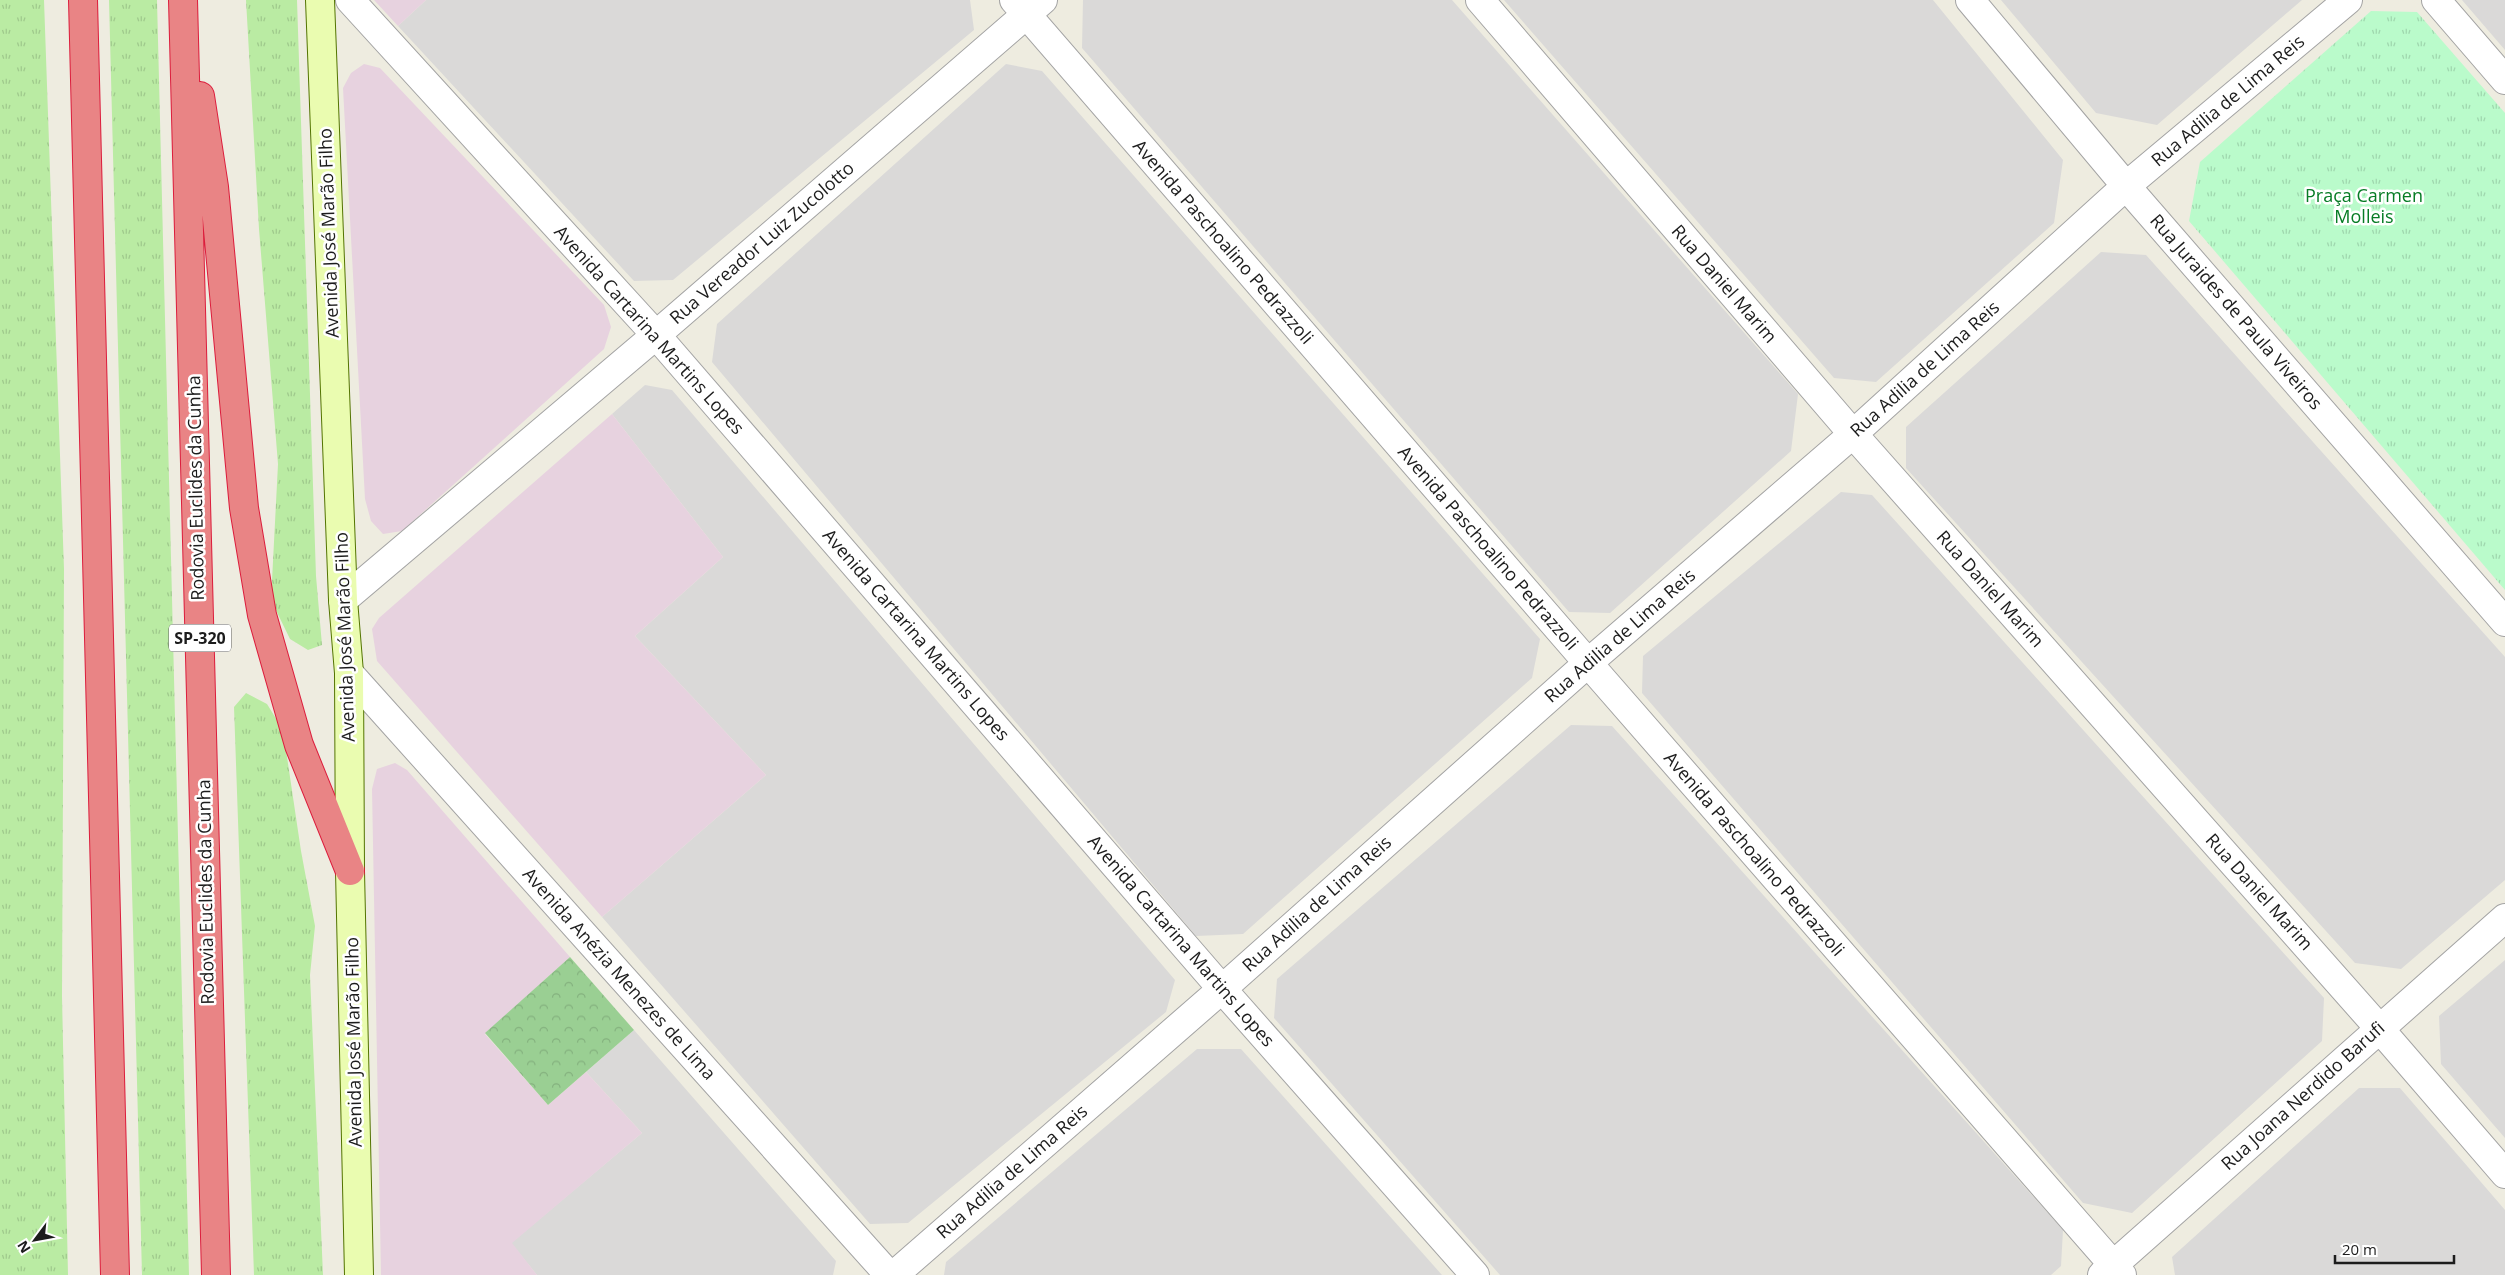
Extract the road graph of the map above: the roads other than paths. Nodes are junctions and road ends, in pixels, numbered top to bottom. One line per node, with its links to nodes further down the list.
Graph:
1 (83, 0): 24 (highway)
2 (184, 0): 18 (highway); 25 (highway, Rodovia Euclides da Cunha / SP-320)
3 (320, 0): 14 (main road, Avenida José Marão Filho)
4 (350, 0): 12 (street, Avenida Cartarina Martins Lopes)
5 (1480, 0): 13 (street, Rua Daniel Marim)
6 (1970, 0): 11 (street, Rua Juraides de Paula Viveiros)
7 (2348, 0): 11 (street, Rua Adilia de Lima Reis)
8 (2436, 0): 10 (street)
9 (1028, 5): 12 (street, Rua Vereador Luiz Zucolotto); 16 (street, Avenida Paschoalino Pedrazzoli)
10 (2505, 80)
11 (2126, 186): 13 (street, Rua Adilia de Lima Reis); 15 (street, Rua Juraides de Paula Viveiros)
12 (656, 335): 14 (street, Rua Vereador Luiz Zucolotto); 20 (street, Avenida Cartarina Martins Lopes)
13 (1853, 434): 16 (street, Rua Adilia de Lima Reis); 21 (street, Rua Daniel Marim)
14 (343, 600): 17 (main road, Avenida José Marão Filho)
15 (2505, 622)
16 (1588, 663): 20 (street, Rua Adilia de Lima Reis); 23 (street, Avenida Paschoalino Pedrazzoli)
17 (349, 673): 18 (main road, Avenida José Marão Filho); 27 (street, Avenida Anézia Menezes de Lima)
18 (350, 871): 26 (main road, Avenida José Marão Filho)
19 (2505, 918): 21 (street, Rua Joana Nerdido Barufi)
20 (1222, 989): 28 (street, Rua Adilia de Lima Reis); 29 (street, Avenida Cartarina Martins Lopes)
21 (2379, 1028): 22 (street, Rua Daniel Marim); 23 (street, Rua Joana Nerdido Barufi)
22 (2505, 1174)
23 (2112, 1272)
24 (114, 1275)
25 (216, 1275)
26 (359, 1275)
27 (889, 1275)
28 (894, 1275)
29 (1475, 1275)

